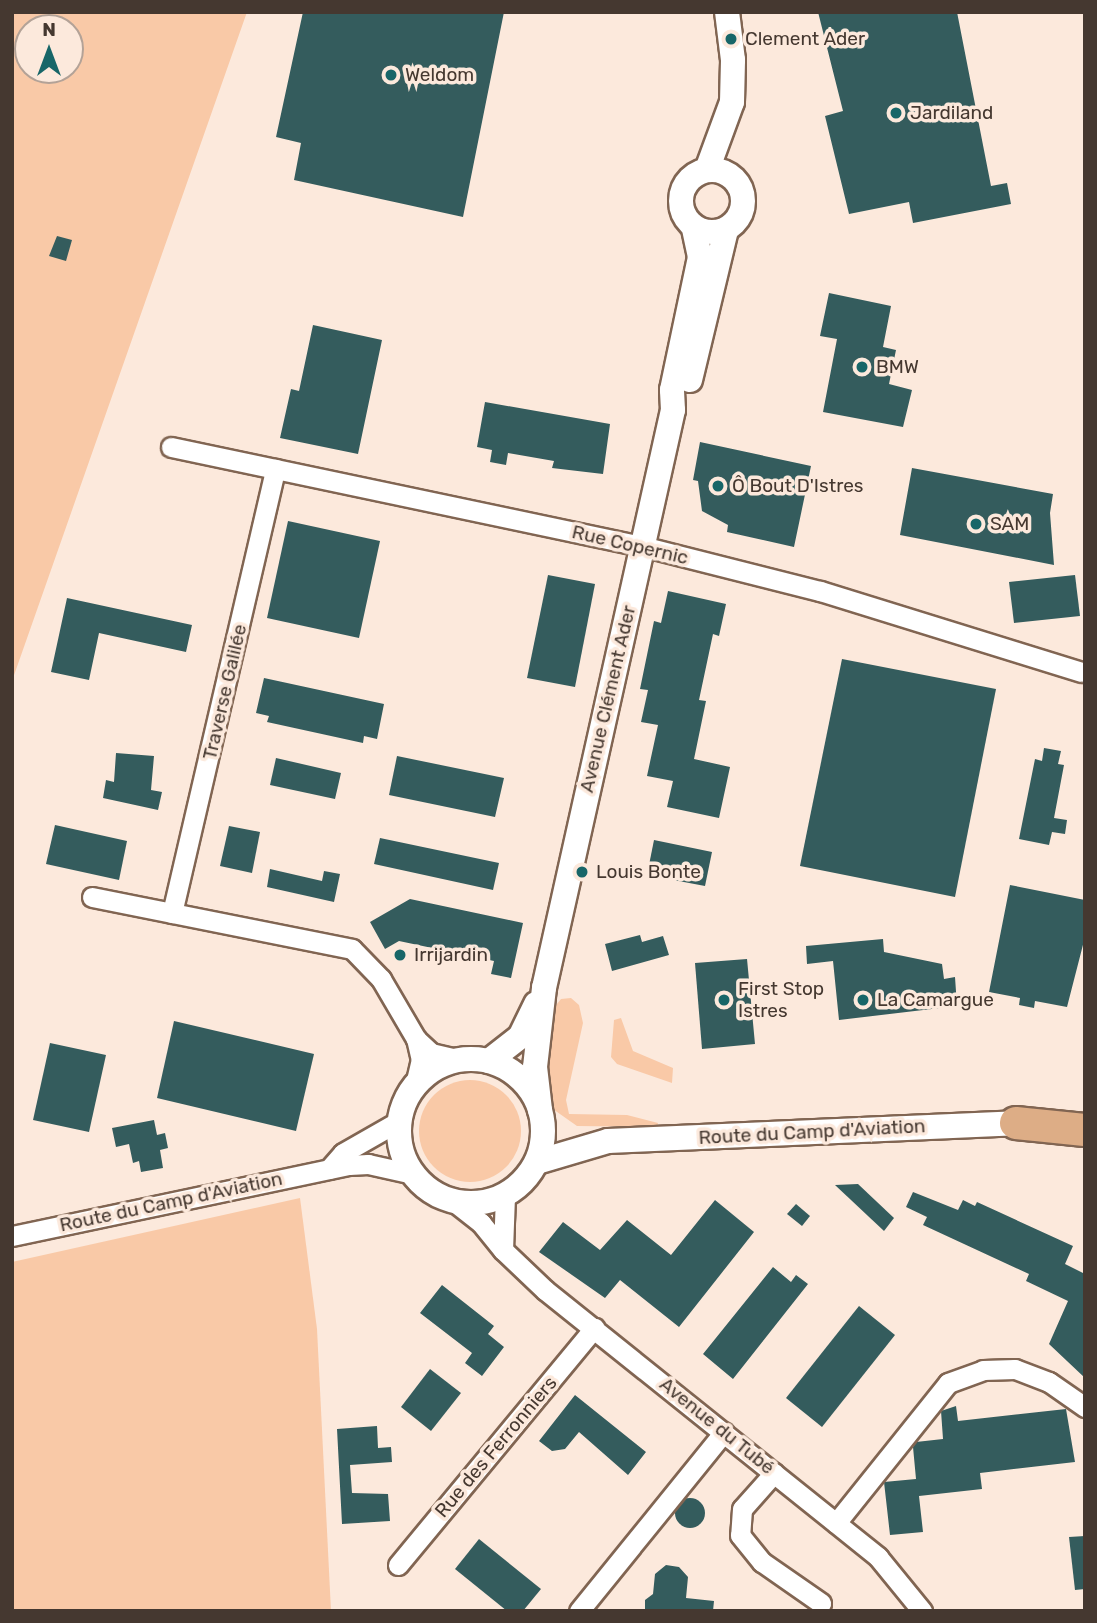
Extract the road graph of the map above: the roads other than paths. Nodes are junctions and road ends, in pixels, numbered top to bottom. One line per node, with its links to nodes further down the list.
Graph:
1 (727, 12): 2 (street)
2 (725, 127): 3 (street); 4 (street)
3 (707, 170): 4 (street); 5 (street)
4 (737, 183): 6 (street)
5 (694, 228): 6 (street); 7 (street, Avenue Clément Ader)
6 (726, 230): 7 (street, Avenue Clément Ader)
7 (673, 410): 10 (street, Avenue Clément Ader)
8 (171, 447): 9 (street, Rue Copernic)
9 (275, 469): 10 (street, Rue Copernic); 13 (street, Traverse Galilée)
10 (642, 546): 11 (street, Rue Copernic); 14 (street, Avenue Clément Ader)
11 (1082, 672)
12 (92, 897): 13 (street)
13 (172, 914): 15 (street)
14 (544, 988): 17 (street, Avenue Clément Ader); 19 (street, Avenue Clément Ader)
15 (416, 1039): 16 (street); 18 (street)
16 (461, 1060): 17 (street); 18 (street)
17 (489, 1061): 19 (street)
18 (415, 1086): 20 (street)
19 (542, 1118): 23 (street, Route du Camp d'Aviation); 24 (street)
20 (399, 1121): 25 (street, Route du Camp d'Aviation); 26 (street)
21 (1016, 1123): 22 (main road); 23 (street, Route du Camp d'Aviation)
22 (1085, 1130)
23 (608, 1142): 24 (street, Route du Camp d'Aviation)
24 (537, 1162): 27 (street)
25 (329, 1169): 26 (street, Route du Camp d'Aviation); 29 (street, Route du Camp d'Aviation)
26 (413, 1174): 28 (street)
27 (505, 1195): 28 (street); 30 (street)
28 (453, 1201): 30 (street, Avenue du Tubé)
29 (12, 1236)
30 (503, 1250): 31 (street, Avenue du Tubé)
31 (594, 1328): 33 (street, Avenue du Tubé); 36 (street, Rue des Ferronniers)
32 (1085, 1407): 35 (street)
33 (724, 1432): 34 (street, Avenue du Tubé); 38 (street)
34 (774, 1473): 35 (street, Avenue du Tubé); 37 (street)
35 (836, 1523): 39 (street, Avenue du Tubé)
36 (398, 1565)
37 (821, 1603)
38 (579, 1611)
39 (922, 1611)

